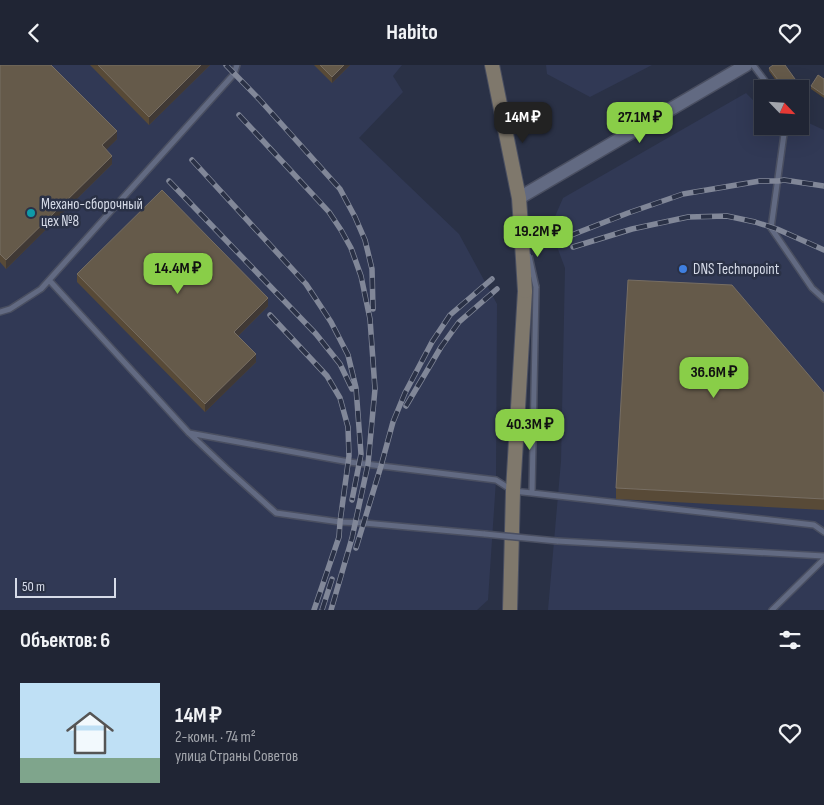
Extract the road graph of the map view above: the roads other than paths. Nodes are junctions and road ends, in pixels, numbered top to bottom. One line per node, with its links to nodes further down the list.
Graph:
1 (237, 65): 8 (lane)
2 (492, 65): 7 (main road)
3 (746, 65): 7 (street)
4 (753, 65): 5 (lane)
5 (764, 80)
6 (784, 135): 10 (lane)
7 (519, 198): 9 (main road, bridge)
8 (49, 280): 11 (lane); 12 (lane)
9 (531, 289): 13 (main road); 14 (lane)
10 (824, 299)
11 (0, 312)
12 (190, 433): 13 (lane); 16 (lane, bridge)
13 (513, 491): 14 (lane); 17 (main road)
14 (532, 493): 15 (lane)
15 (824, 532)
16 (824, 558): 18 (lane)
17 (510, 610)
18 (772, 610)

